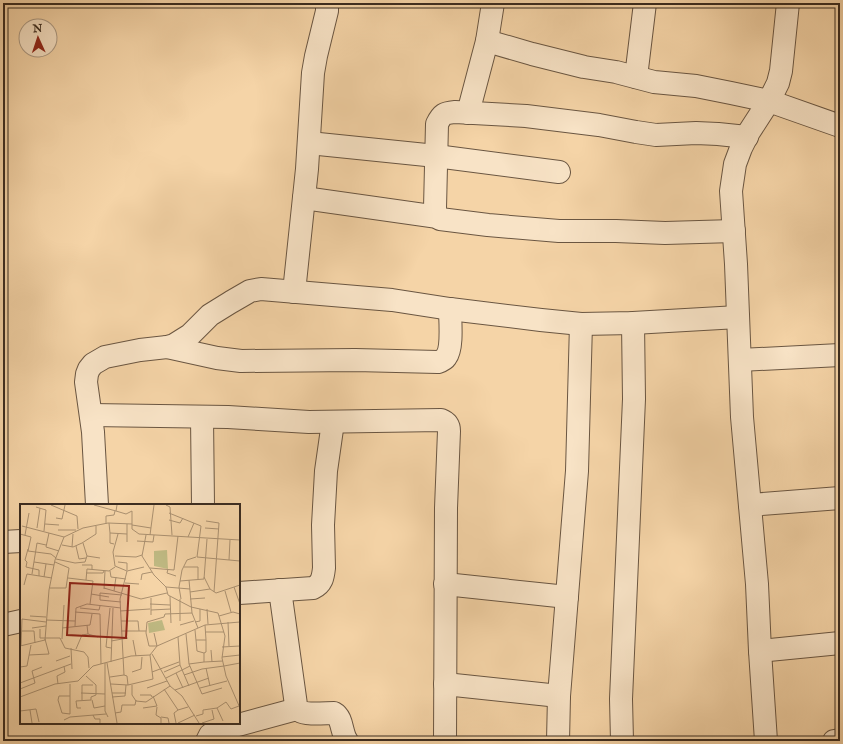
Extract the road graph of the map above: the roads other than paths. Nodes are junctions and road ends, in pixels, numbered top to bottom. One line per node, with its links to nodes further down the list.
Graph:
1 (327, 3): 11 (street)
2 (493, 3): 5 (street)
3 (645, 3): 6 (street)
4 (788, 3): 7 (street)
5 (487, 41): 6 (street); 8 (street)
6 (636, 77): 7 (street)
7 (769, 102): 9 (street); 10 (street)
8 (468, 113): 10 (street); 12 (street)
9 (840, 126)
10 (747, 137): 16 (street)
11 (309, 143): 12 (street); 14 (street)
12 (436, 156): 13 (street); 15 (street)
13 (559, 172)
14 (304, 198): 15 (street); 17 (street)
15 (438, 217): 16 (street)
16 (734, 230): 19 (street)
17 (294, 292): 18 (street); 22 (street)
18 (450, 309): 21 (street); 22 (street)
19 (738, 317): 20 (street); 24 (street)
20 (633, 323): 21 (street); 50 (street)
21 (581, 324): 37 (street)
22 (167, 347): 25 (street)
23 (840, 355): 24 (street)
24 (740, 360): 31 (street)
25 (91, 415): 26 (street); 29 (street)
26 (202, 417): 27 (street); 30 (street)
27 (333, 422): 34 (street); 35 (street)
28 (840, 498): 31 (street)
29 (97, 504)
30 (203, 504)
31 (750, 505): 41 (street)
32 (20, 541): 33 (street)
33 (3, 542)
34 (445, 584): 37 (street); 42 (street)
35 (280, 590): 36 (street); 44 (street)
36 (240, 593)
37 (567, 597): 43 (street)
38 (20, 621): 39 (street)
39 (3, 625)
40 (840, 643): 41 (street)
41 (760, 651): 51 (street)
42 (444, 684): 43 (street); 48 (street)
43 (559, 696): 49 (street)
44 (297, 709): 46 (street); 47 (street)
45 (840, 740): 52 (street)
46 (207, 741)
47 (347, 741)
48 (444, 741)
49 (558, 741)
50 (622, 741)
51 (766, 741)
52 (834, 741)

